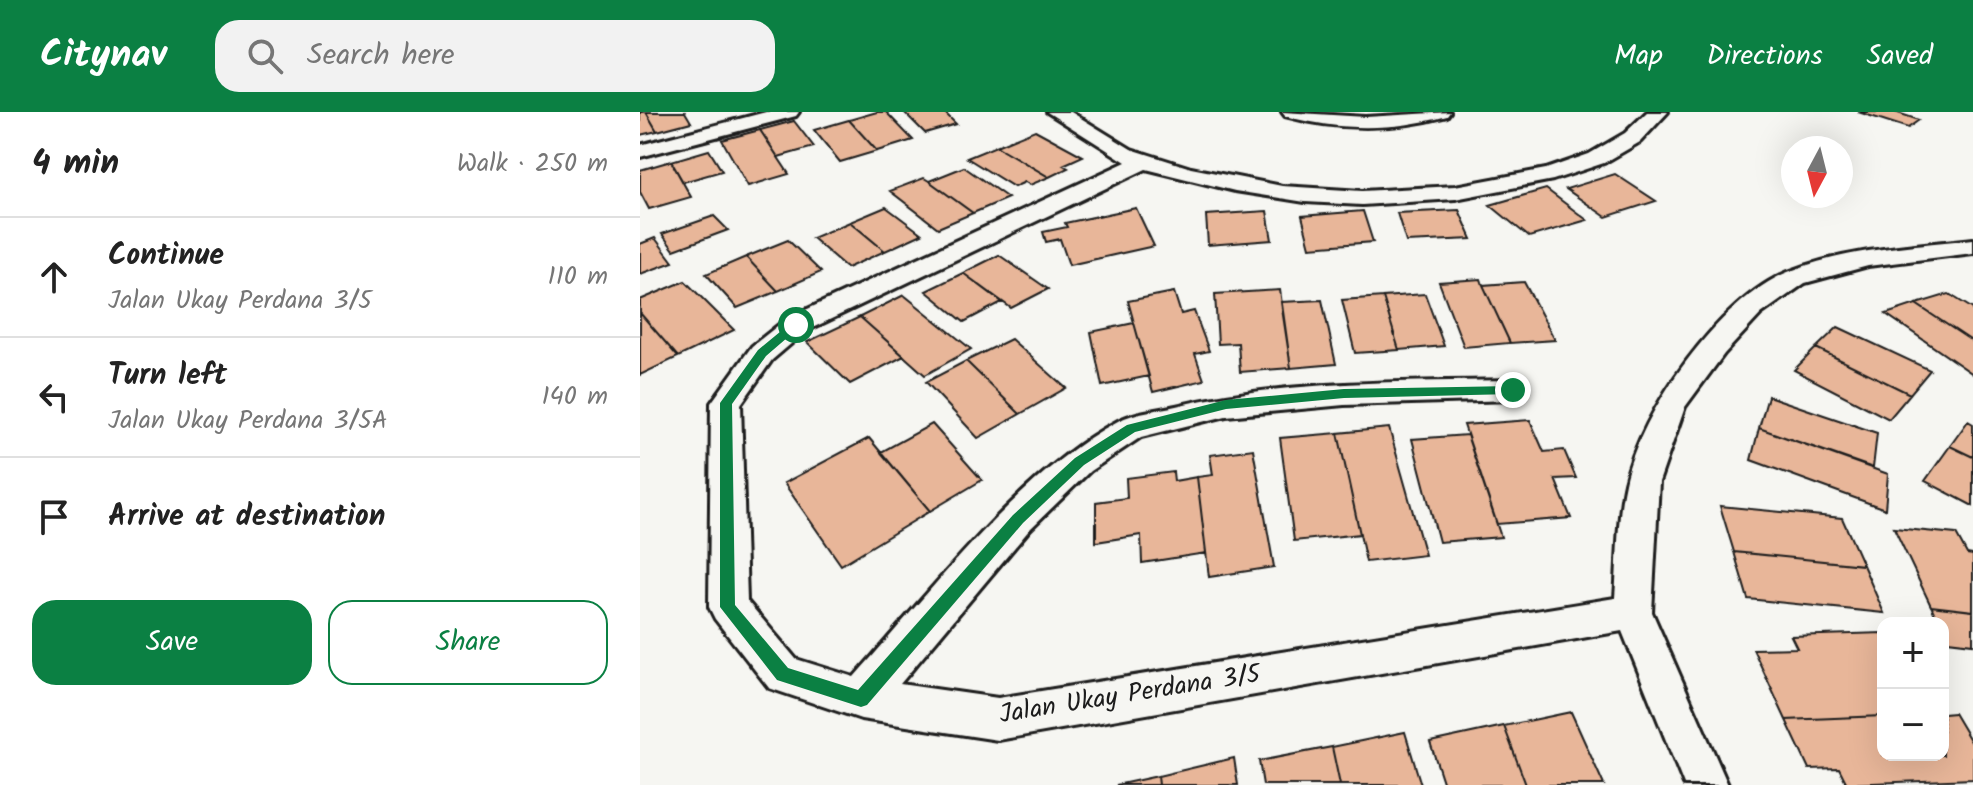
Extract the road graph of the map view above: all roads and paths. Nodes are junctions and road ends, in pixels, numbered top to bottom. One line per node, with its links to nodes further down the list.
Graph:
1 (789, 112): 6 (street)
2 (1057, 112): 7 (street)
3 (1292, 112): 4 (street)
4 (1440, 112)
5 (1658, 112): 7 (street)
6 (640, 151)
7 (1144, 162): 11 (street, Jalan Ukay Perdana 3/5)
8 (1973, 246): 10 (street)
9 (1513, 390): 11 (street)
10 (1633, 612): 11 (street, Jalan Ukay Perdana 3/5); 12 (street)
11 (861, 699)
12 (1706, 785)

